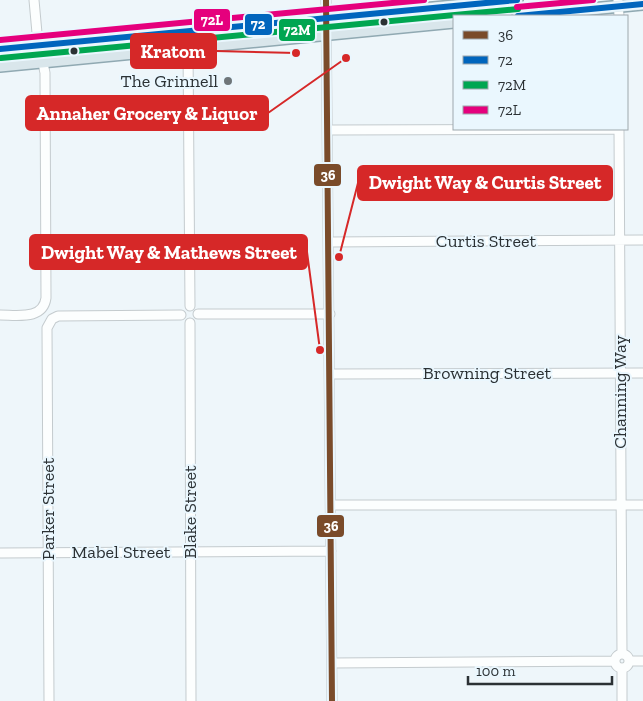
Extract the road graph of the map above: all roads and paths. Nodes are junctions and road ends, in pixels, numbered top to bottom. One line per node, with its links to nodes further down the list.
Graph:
1 (34, 0): 11 (street)
2 (326, 0): 7 (street)
3 (517, 0): 7 (main road)
4 (643, 4): 5 (main road)
5 (618, 8): 6 (main road)
6 (530, 15)
7 (328, 18): 9 (main road); 10 (street)
8 (453, 22): 10 (main road)
9 (190, 32): 11 (main road); 12 (street)
10 (328, 34): 12 (main road); 16 (street)
11 (39, 46): 13 (main road); 14 (street)
12 (188, 48): 14 (main road); 22 (street)
13 (0, 49)
14 (43, 62): 15 (main road); 25 (street)
15 (0, 66)
16 (329, 130): 17 (street); 21 (street)
17 (453, 130)
18 (619, 130): 19 (street, Channing Way)
19 (620, 240): 20 (street, Curtis Street); 21 (street, Curtis Street); 28 (street, Channing Way)
20 (643, 240)
21 (330, 242): 24 (street)
22 (190, 306): 23 (street); 26 (street)
23 (198, 314): 24 (street); 27 (street)
24 (330, 314): 30 (street)
25 (0, 315)
26 (181, 315): 27 (street); 37 (street, Parker Street)
27 (190, 323): 35 (street, Blake Street)
28 (620, 373): 29 (street, Browning Street); 30 (street, Browning Street); 33 (street, Channing Way)
29 (643, 373)
30 (330, 374): 32 (street)
31 (643, 504): 33 (street)
32 (331, 505): 33 (street); 34 (street)
33 (621, 505): 38 (street, Channing Way)
34 (331, 551): 35 (street, Mabel Street); 42 (street)
35 (190, 552): 37 (street, Mabel Street); 45 (street, Blake Street)
36 (0, 553): 37 (street, Mabel Street)
37 (48, 553): 44 (street, Parker Street)
38 (622, 654): 39 (street); 40 (street)
39 (615, 661): 42 (street); 43 (street)
40 (629, 661): 41 (street); 43 (street)
41 (643, 661)
42 (332, 663): 46 (street)
43 (622, 668): 47 (street)
44 (49, 701)
45 (192, 701)
46 (332, 701)
47 (622, 701)

